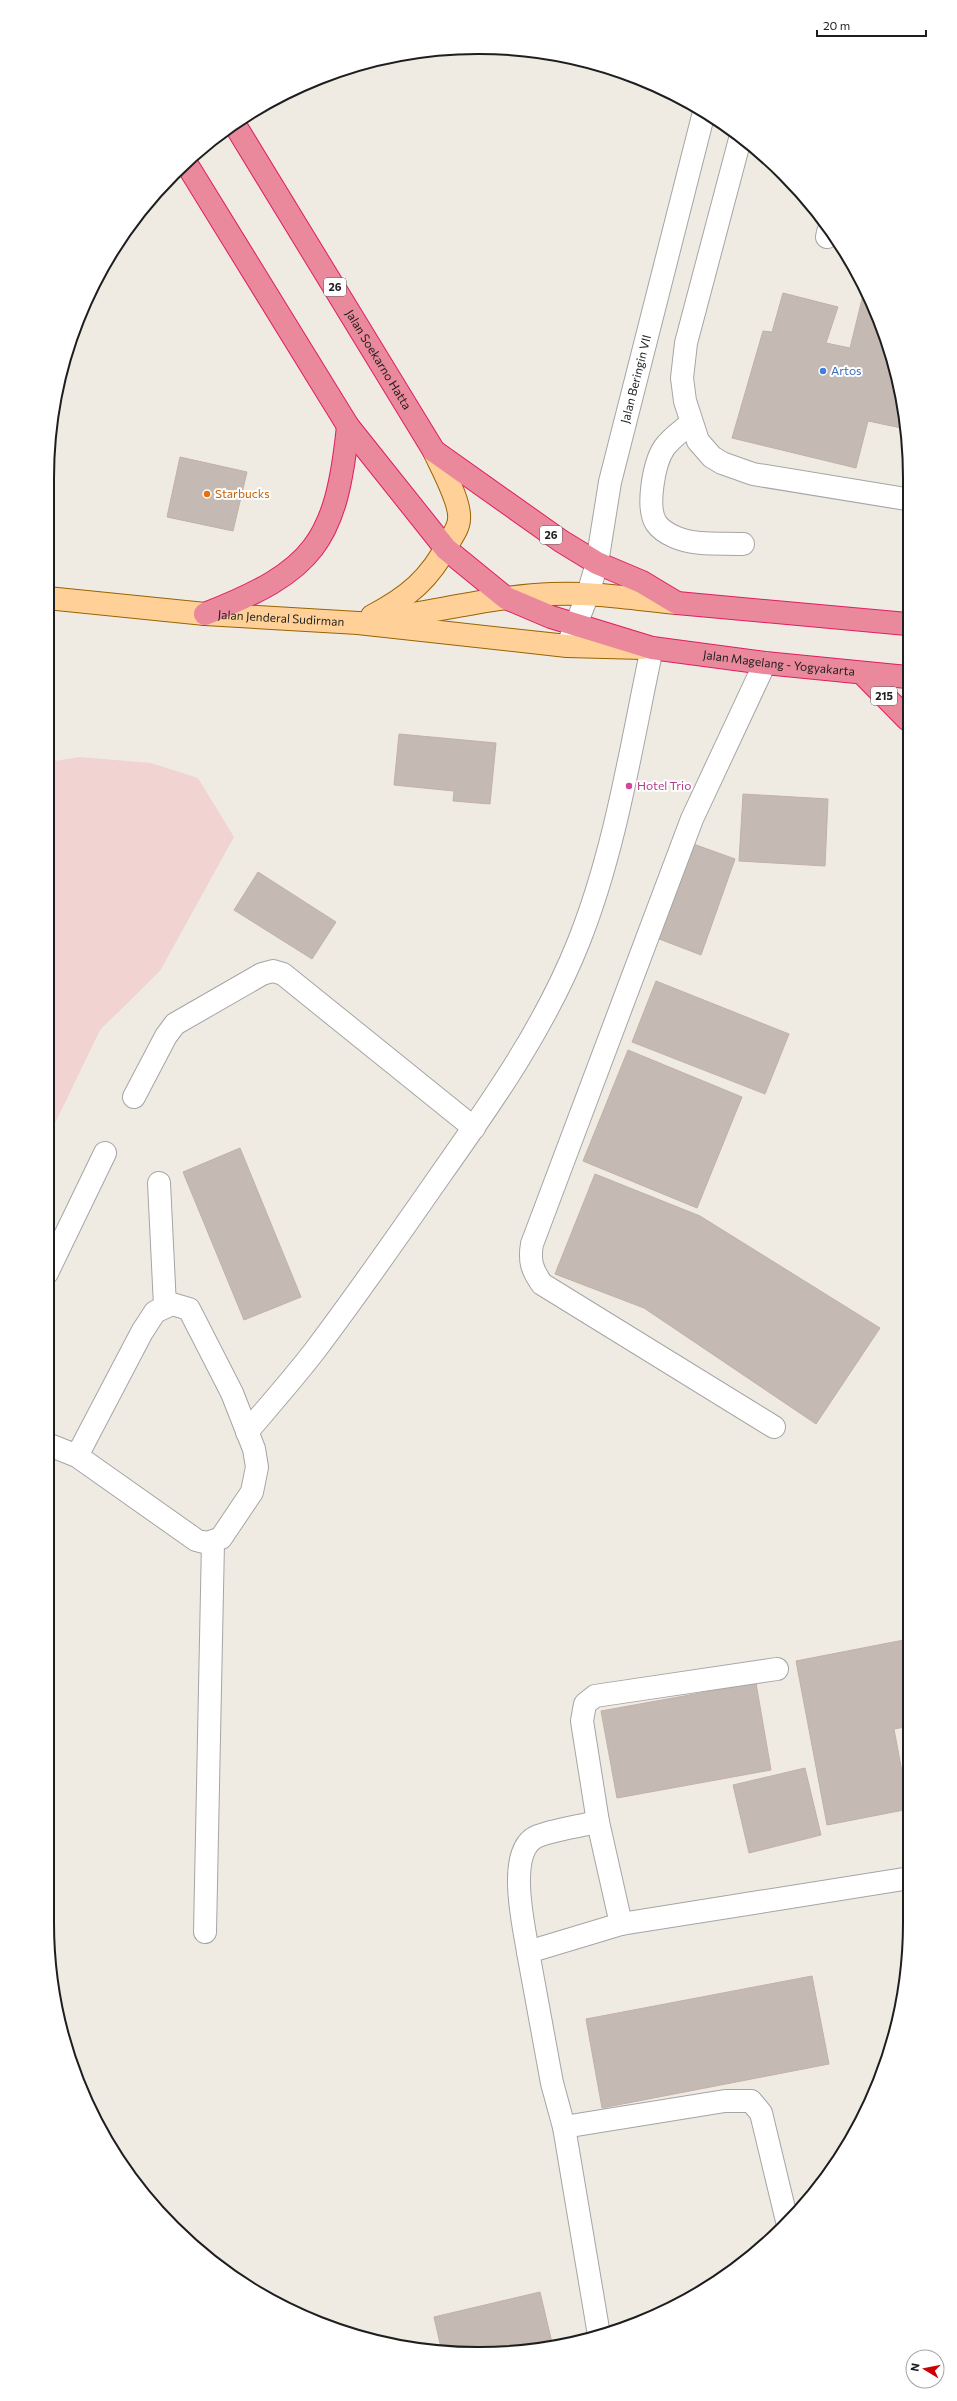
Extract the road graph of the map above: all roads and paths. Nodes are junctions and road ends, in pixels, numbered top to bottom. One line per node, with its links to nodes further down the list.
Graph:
1 (702, 118): 11 (street, Jalan Beringin VII)
2 (238, 130): 7 (highway, Jalan Soekarno Hatta / 26)
3 (739, 143): 5 (street)
4 (189, 168): 6 (highway)
5 (691, 423): 8 (street); 9 (street)
6 (348, 426): 10 (highway, Jalan Magelang - Yogyakarta); 16 (highway)
7 (434, 451): 10 (main road); 11 (highway, 26)
8 (903, 499)
9 (742, 544)
10 (446, 549): 13 (highway, Jalan Magelang - Yogyakarta); 17 (main road)
11 (597, 563): 12 (street, Jalan Beringin VII); 15 (highway, 26)
12 (588, 594): 13 (main road); 15 (main road); 19 (street, Jalan Beringin VII)
13 (506, 598): 17 (main road); 19 (highway, Jalan Magelang - Yogyakarta)
14 (54, 599): 16 (main road, Jalan Jenderal Sudirman)
15 (677, 603): 18 (highway, 26)
16 (205, 614): 17 (main road, Jalan Jenderal Sudirman)
17 (358, 623): 20 (main road)
18 (903, 624)
19 (577, 625): 20 (street, Jalan Beringin VII); 21 (highway, Jalan Magelang - Yogyakarta)
20 (567, 646): 21 (main road)
21 (652, 648): 22 (highway, Jalan Magelang - Yogyakarta); 27 (street)
22 (764, 664): 23 (highway, Jalan Magelang - Yogyakarta); 32 (street)
23 (862, 673): 24 (highway, Jalan Magelang - Yogyakarta); 25 (highway, 215)
24 (903, 677)
25 (903, 715)
26 (134, 1097): 27 (street)
27 (474, 1128): 33 (street)
28 (105, 1153): 30 (street)
29 (159, 1183): 31 (street)
30 (54, 1259)
31 (165, 1306): 33 (street); 35 (street)
32 (774, 1427)
33 (247, 1432): 36 (street)
34 (54, 1447): 35 (street)
35 (77, 1456): 36 (street)
36 (213, 1542): 41 (street)
37 (777, 1669): 38 (street)
38 (598, 1822): 40 (street); 42 (street)
39 (903, 1879): 40 (street)
40 (621, 1924): 42 (street)
41 (205, 1932)
42 (528, 1952): 43 (street)
43 (564, 2127): 44 (street); 45 (street)
44 (786, 2216)
45 (598, 2330)

